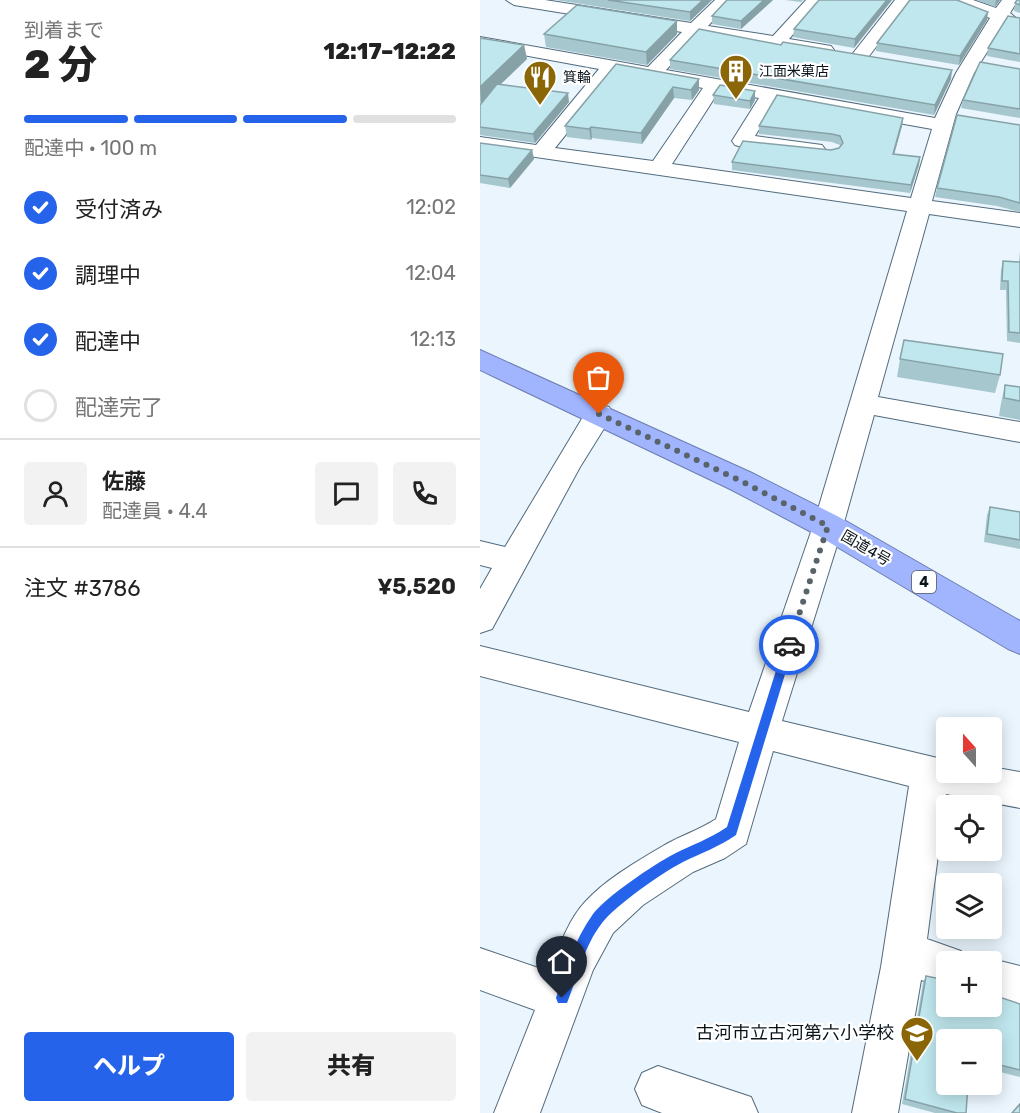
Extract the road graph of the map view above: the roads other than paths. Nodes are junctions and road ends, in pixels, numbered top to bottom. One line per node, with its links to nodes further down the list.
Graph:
1 (514, 0): 7 (street)
2 (641, 0): 9 (street)
3 (724, 0): 11 (street)
4 (815, 0): 13 (street)
5 (904, 0): 14 (street)
6 (957, 0): 8 (street)
7 (556, 3): 9 (street)
8 (1005, 8): 10 (street); 18 (street)
9 (625, 17): 11 (street)
10 (1020, 20)
11 (695, 29): 13 (street); 20 (street)
12 (480, 42): 16 (street)
13 (777, 42): 14 (street)
14 (860, 56): 15 (street)
15 (883, 60)
16 (612, 65): 20 (street); 27 (street)
17 (991, 65): 18 (street)
18 (968, 67): 19 (street); 24 (street)
19 (942, 69)
20 (653, 72): 21 (street)
21 (715, 83): 22 (street); 28 (street)
22 (771, 94): 24 (street); 26 (street)
23 (967, 117): 24 (street)
24 (945, 119): 29 (street)
25 (480, 143): 27 (street)
26 (831, 150)
27 (541, 152): 28 (street)
28 (658, 170): 29 (street)
29 (918, 207): 30 (street); 32 (street)
30 (1020, 220)
31 (480, 359): 33 (highway, 国道4号 / 4)
32 (863, 404): 34 (street); 35 (street)
33 (599, 414): 35 (highway, 国道4号 / 4); 37 (street)
34 (1020, 432)
35 (828, 526): 39 (highway, 国道4号 / 4); 41 (street)
36 (480, 553): 37 (street)
37 (513, 561): 38 (street)
38 (480, 619)
39 (1020, 639)
40 (480, 661): 41 (street)
41 (760, 733): 42 (street); 49 (street)
42 (930, 774): 43 (street); 44 (street)
43 (1020, 790)
44 (904, 954): 45 (street); 53 (street)
45 (936, 963)
46 (480, 969): 49 (street)
47 (1002, 983): 48 (street)
48 (1020, 988)
49 (562, 998): 51 (street)
50 (658, 1089): 52 (street)
51 (517, 1113)
52 (735, 1113)
53 (875, 1113)

